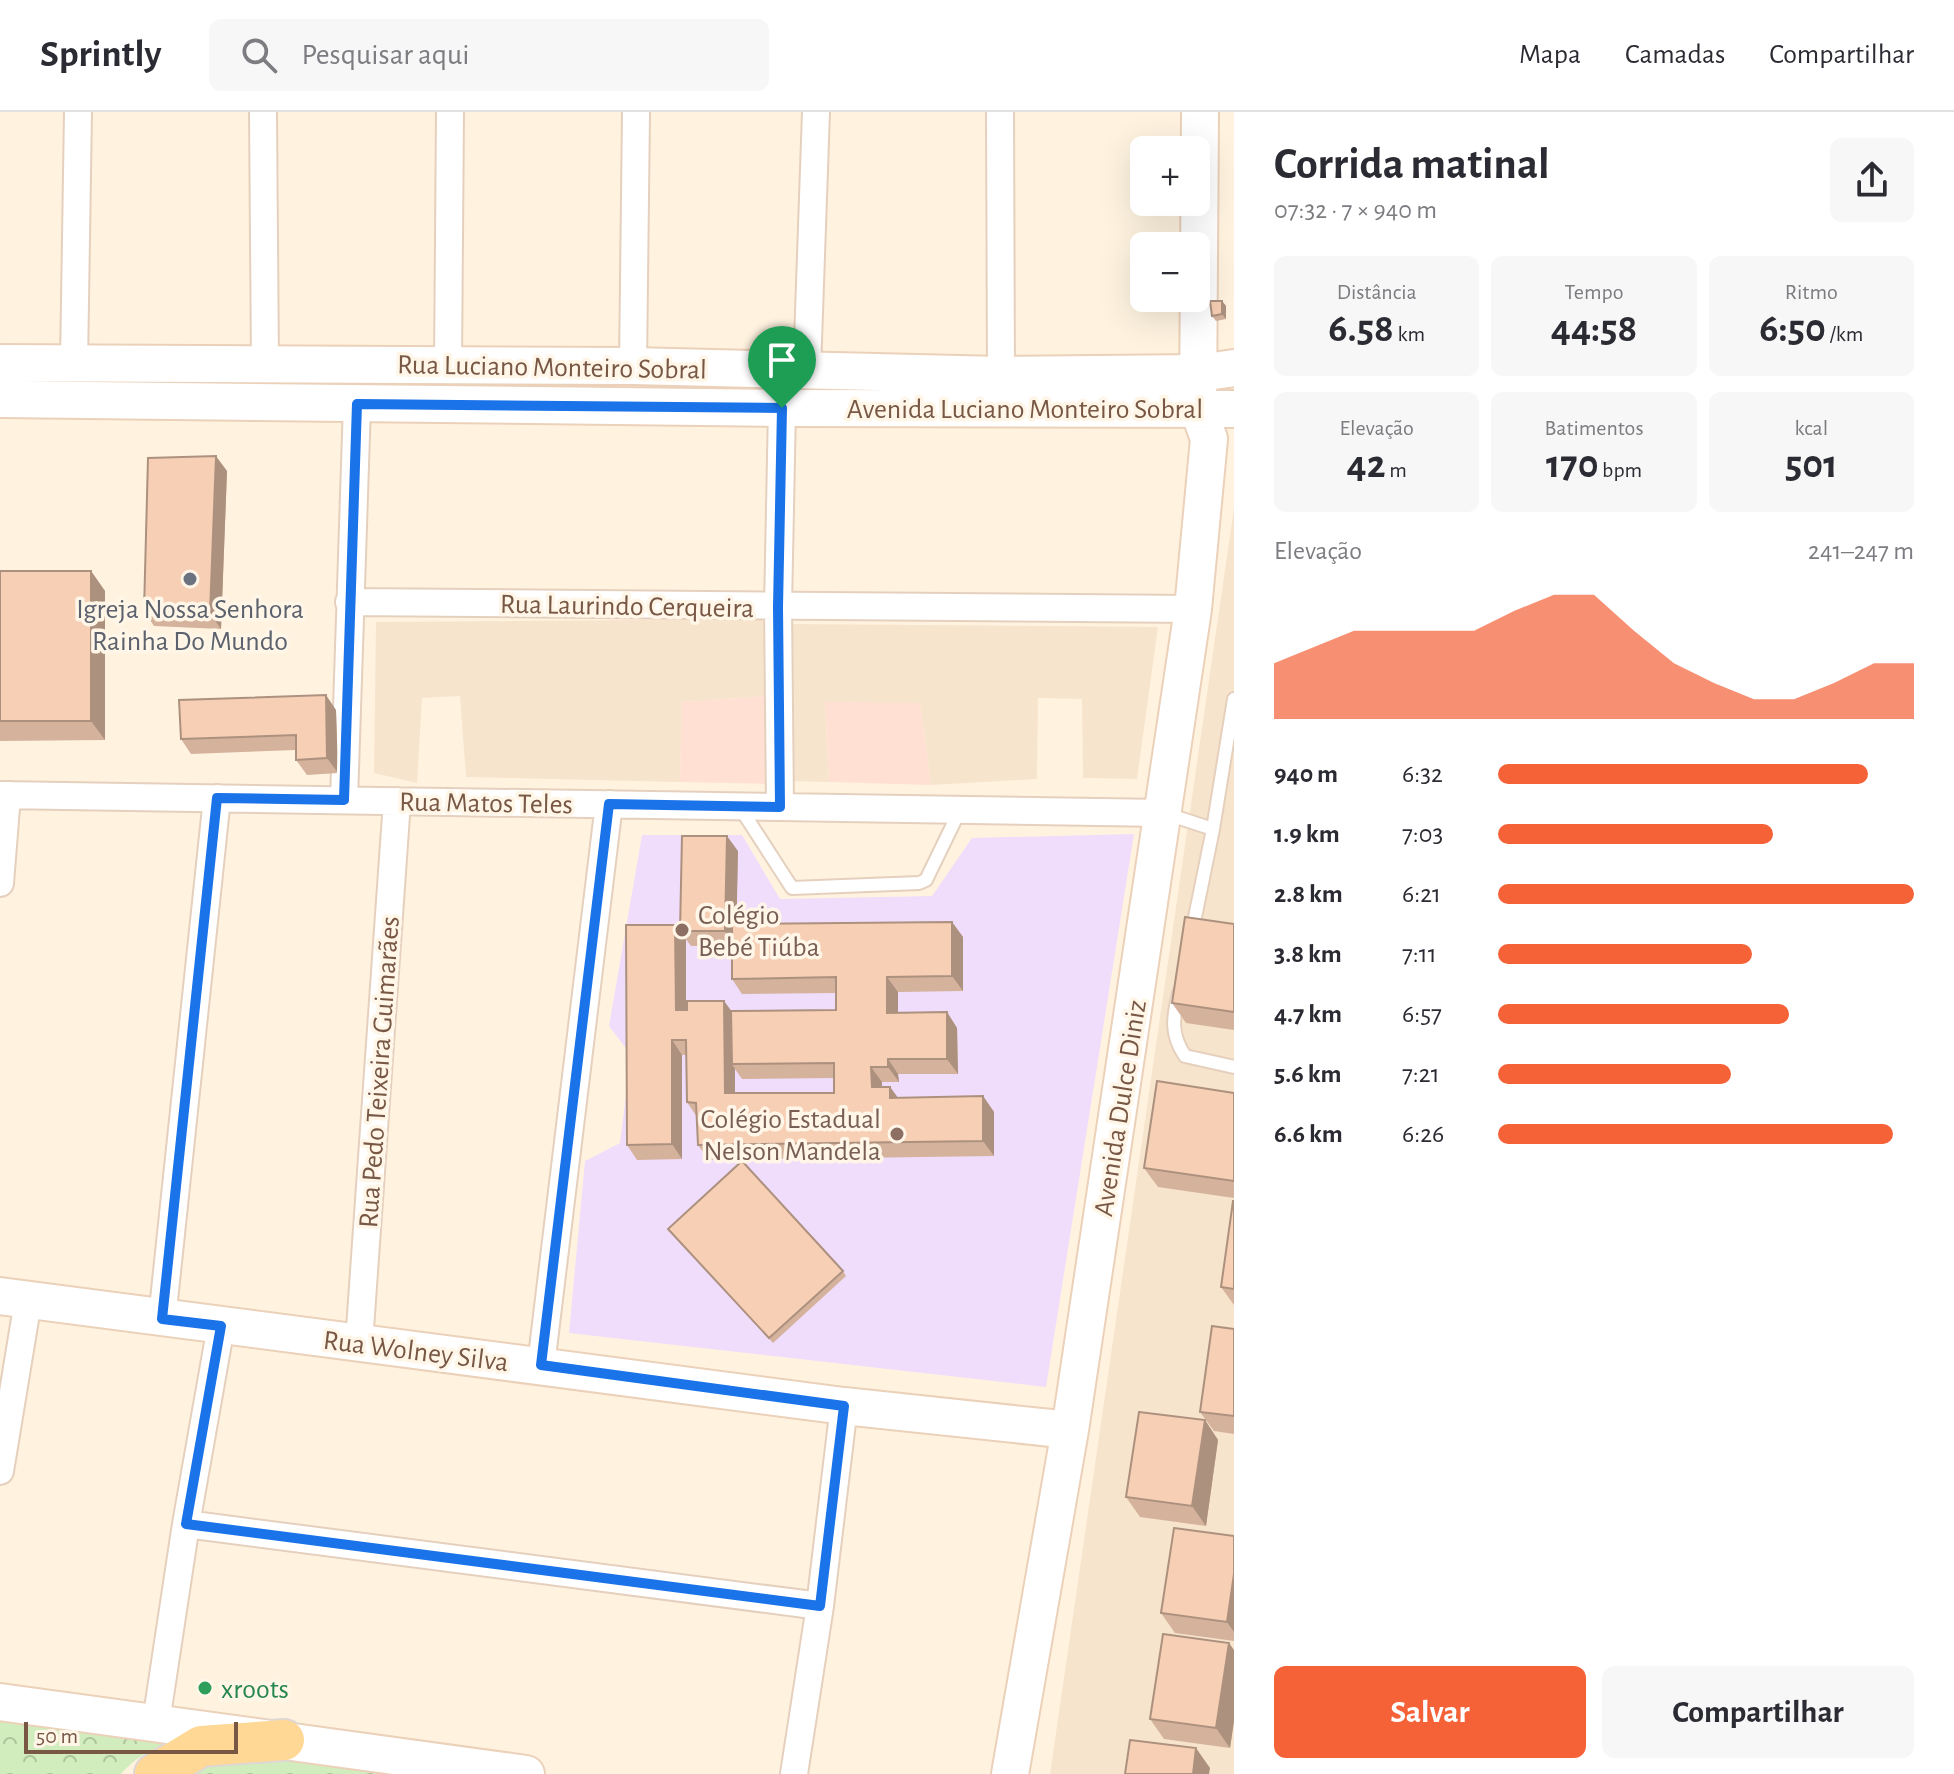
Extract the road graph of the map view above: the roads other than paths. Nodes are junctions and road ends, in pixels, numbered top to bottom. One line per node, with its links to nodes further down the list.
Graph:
1 (78, 112): 9 (street)
2 (263, 112): 11 (street)
3 (450, 112): 10 (street)
4 (636, 112): 12 (street)
5 (816, 112): 13 (street)
6 (1000, 112): 15 (street)
7 (1200, 112): 14 (street, Avenida Dulce Diniz)
8 (0, 363): 9 (street, Rua Luciano Monteiro Sobral)
9 (74, 364): 11 (street, Rua Luciano Monteiro Sobral)
10 (448, 364): 11 (street, Rua Luciano Monteiro Sobral); 12 (street, Rua Luciano Monteiro Sobral)
11 (265, 365)
12 (633, 366): 13 (street, Rua Luciano Monteiro Sobral)
13 (807, 370): 15 (street, Rua Luciano Monteiro Sobral)
14 (1217, 371): 15 (street, Rua Luciano Monteiro Sobral); 20 (street, Avenida Dulce Diniz)
15 (1001, 375)
16 (0, 399): 17 (street, Avenida Luciano Monteiro Sobral)
17 (357, 404): 18 (street, Avenida Luciano Monteiro Sobral); 21 (street)
18 (782, 408): 20 (street, Avenida Luciano Monteiro Sobral); 22 (street)
19 (1234, 410): 20 (street, Avenida Luciano Monteiro Sobral)
20 (1203, 424): 23 (street, Avenida Dulce Diniz)
21 (349, 602): 22 (street, Rua Laurindo Cerqueira); 27 (street)
22 (778, 607): 23 (street, Rua Laurindo Cerqueira); 31 (street)
23 (1193, 609): 33 (street, Avenida Dulce Diniz)
24 (1234, 699): 34 (lane)
25 (4, 795): 26 (street, Rua Matos Teles); 35 (street)
26 (217, 798): 27 (street, Rua Matos Teles); 40 (street)
27 (344, 800): 28 (street, Rua Matos Teles)
28 (397, 801): 29 (street, Rua Matos Teles); 42 (street, Rua Pedo Teixeira Guimarães)
29 (609, 804): 30 (street, Rua Matos Teles); 43 (street)
30 (739, 806): 31 (street, Rua Matos Teles); 32 (lane)
31 (780, 807): 32 (street, Rua Matos Teles)
32 (960, 810): 33 (street, Rua Matos Teles)
33 (1164, 813): 34 (lane); 45 (street, Avenida Dulce Diniz)
34 (1213, 829): 36 (lane)
35 (0, 883)
36 (1188, 947)
37 (1182, 977): 38 (lane)
38 (1234, 1067)
39 (14, 1298): 40 (street, Rua Wolney Silva); 46 (street)
40 (162, 1319): 41 (street, Rua Wolney Silva)
41 (221, 1326): 42 (street, Rua Wolney Silva); 47 (street)
42 (359, 1343): 43 (street, Rua Wolney Silva)
43 (541, 1365): 44 (street, Rua Wolney Silva)
44 (844, 1406): 45 (street, Rua Wolney Silva); 48 (street)
45 (1070, 1430): 55 (street, Avenida Dulce Diniz)
46 (0, 1471)
47 (186, 1524): 48 (street); 50 (street)
48 (820, 1606): 54 (street)
49 (0, 1702): 50 (street)
50 (156, 1722): 51 (street)
51 (284, 1740): 52 (main road); 53 (street)
52 (155, 1774)
53 (526, 1774)
54 (794, 1774)
55 (1010, 1774)

